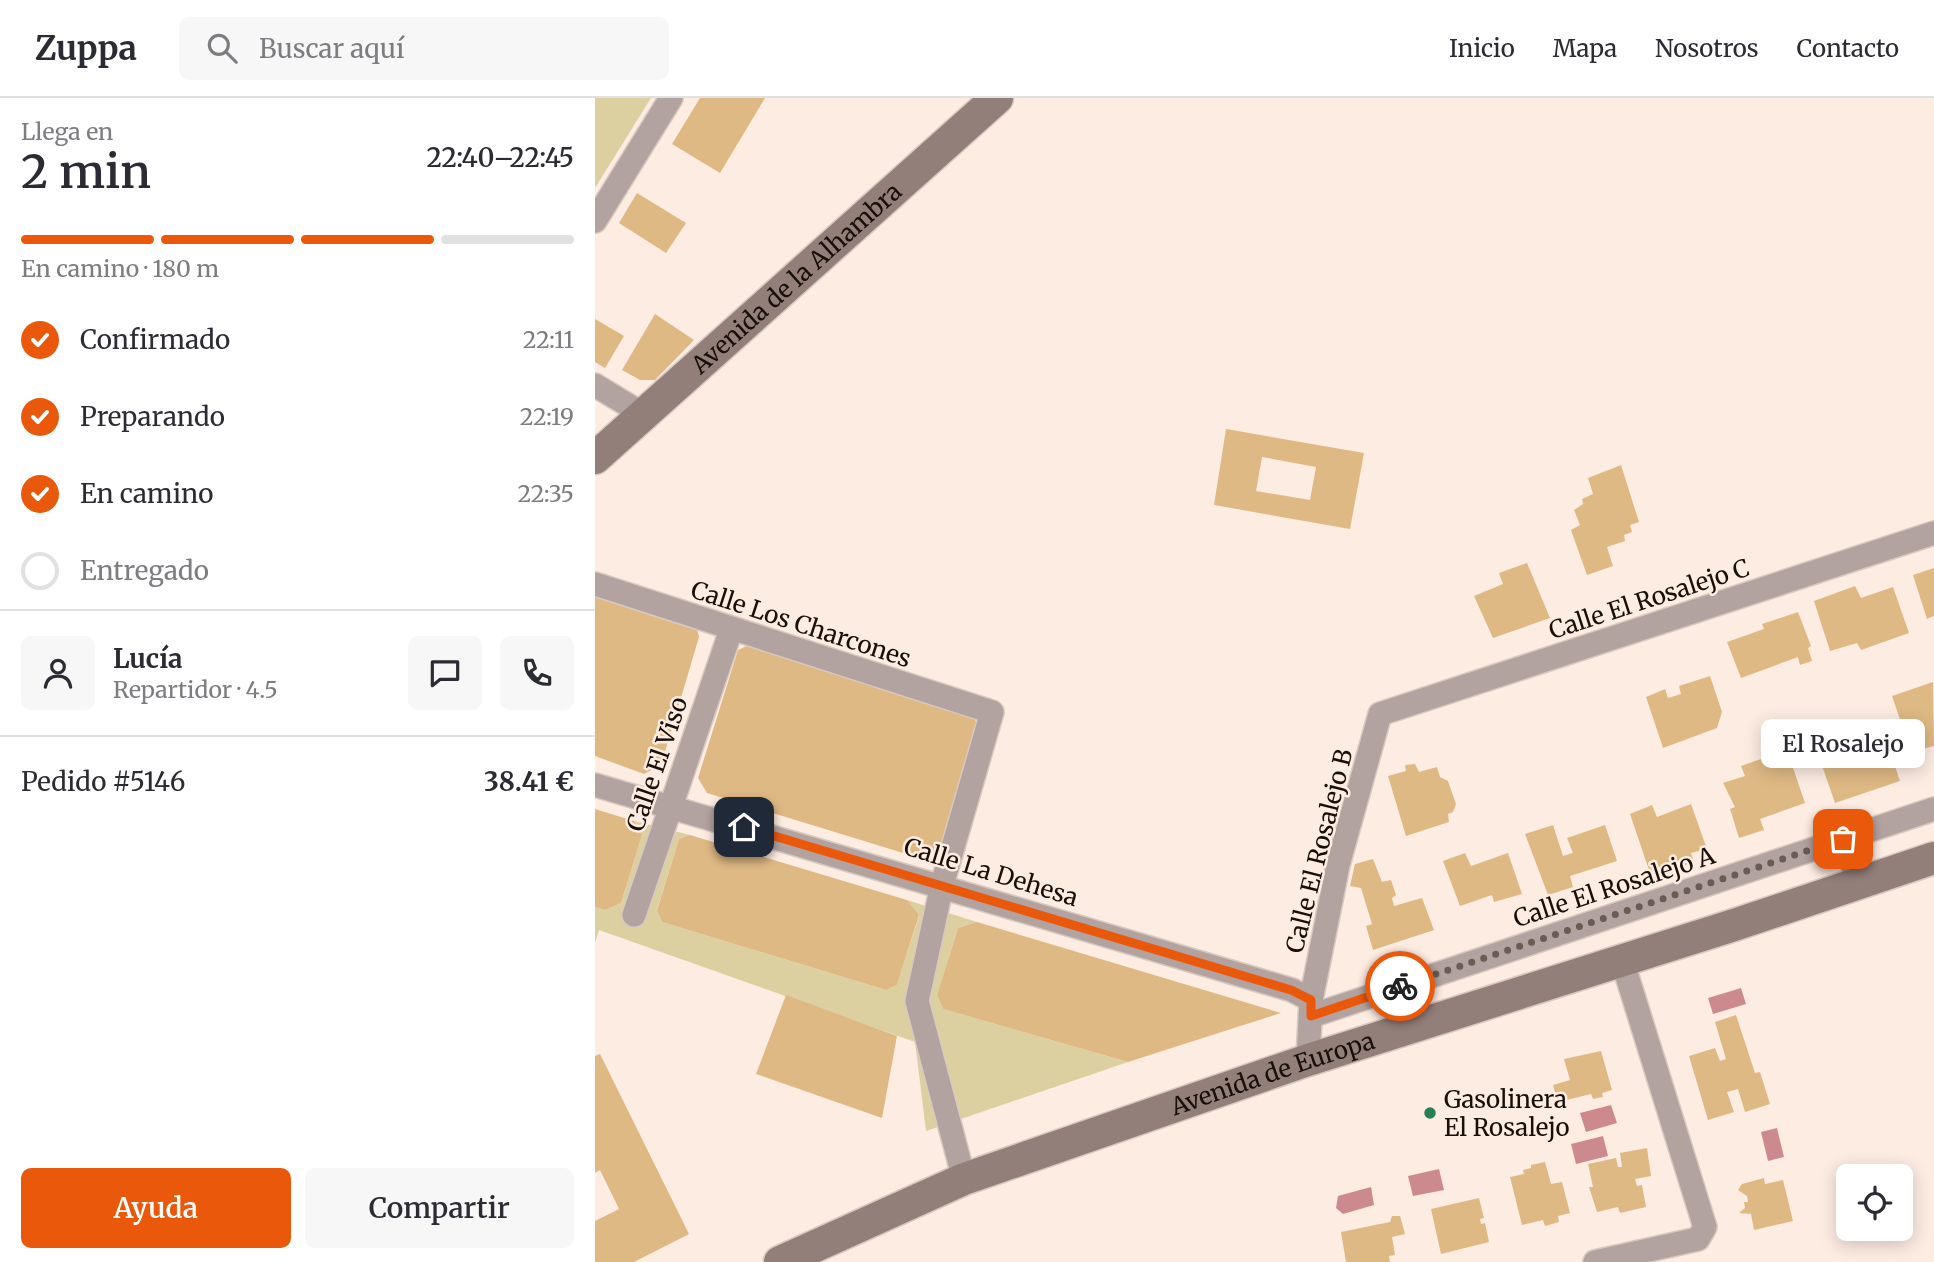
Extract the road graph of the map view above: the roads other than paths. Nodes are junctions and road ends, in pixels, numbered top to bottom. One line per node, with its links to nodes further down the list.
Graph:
1 (671, 98): 3 (street)
2 (997, 98): 5 (main road, Avenida de la Alhambra)
3 (595, 222)
4 (595, 384): 5 (street)
5 (641, 413): 6 (main road, Avenida de la Alhambra)
6 (595, 458)
7 (1934, 533): 10 (street, Calle El Rosalejo C)
8 (595, 584): 9 (street, Calle Los Charcones)
9 (731, 630): 12 (street, Calle El Viso); 17 (street, Calle Los Charcones)
10 (1380, 714): 20 (street, Calle El Rosalejo B)
11 (595, 785): 12 (street, Calle La Dehesa)
12 (670, 805): 17 (street, Calle La Dehesa); 18 (street, Calle El Viso)
13 (1934, 809): 14 (street, Calle El Rosalejo A)
14 (1843, 839): 16 (street); 20 (street, Calle El Rosalejo A)
15 (1934, 858): 16 (main road, Avenida de Europa)
16 (1859, 883): 19 (main road, Avenida de Europa)
17 (942, 885): 20 (street, Calle La Dehesa); 22 (street)
18 (633, 915)
19 (1622, 960): 21 (main road, Avenida de Europa); 24 (street)
20 (1311, 1008): 21 (street)
21 (1308, 1060): 22 (main road, Avenida de Europa)
22 (964, 1179): 23 (main road, Avenida de Europa)
23 (780, 1262)
24 (1595, 1262)

